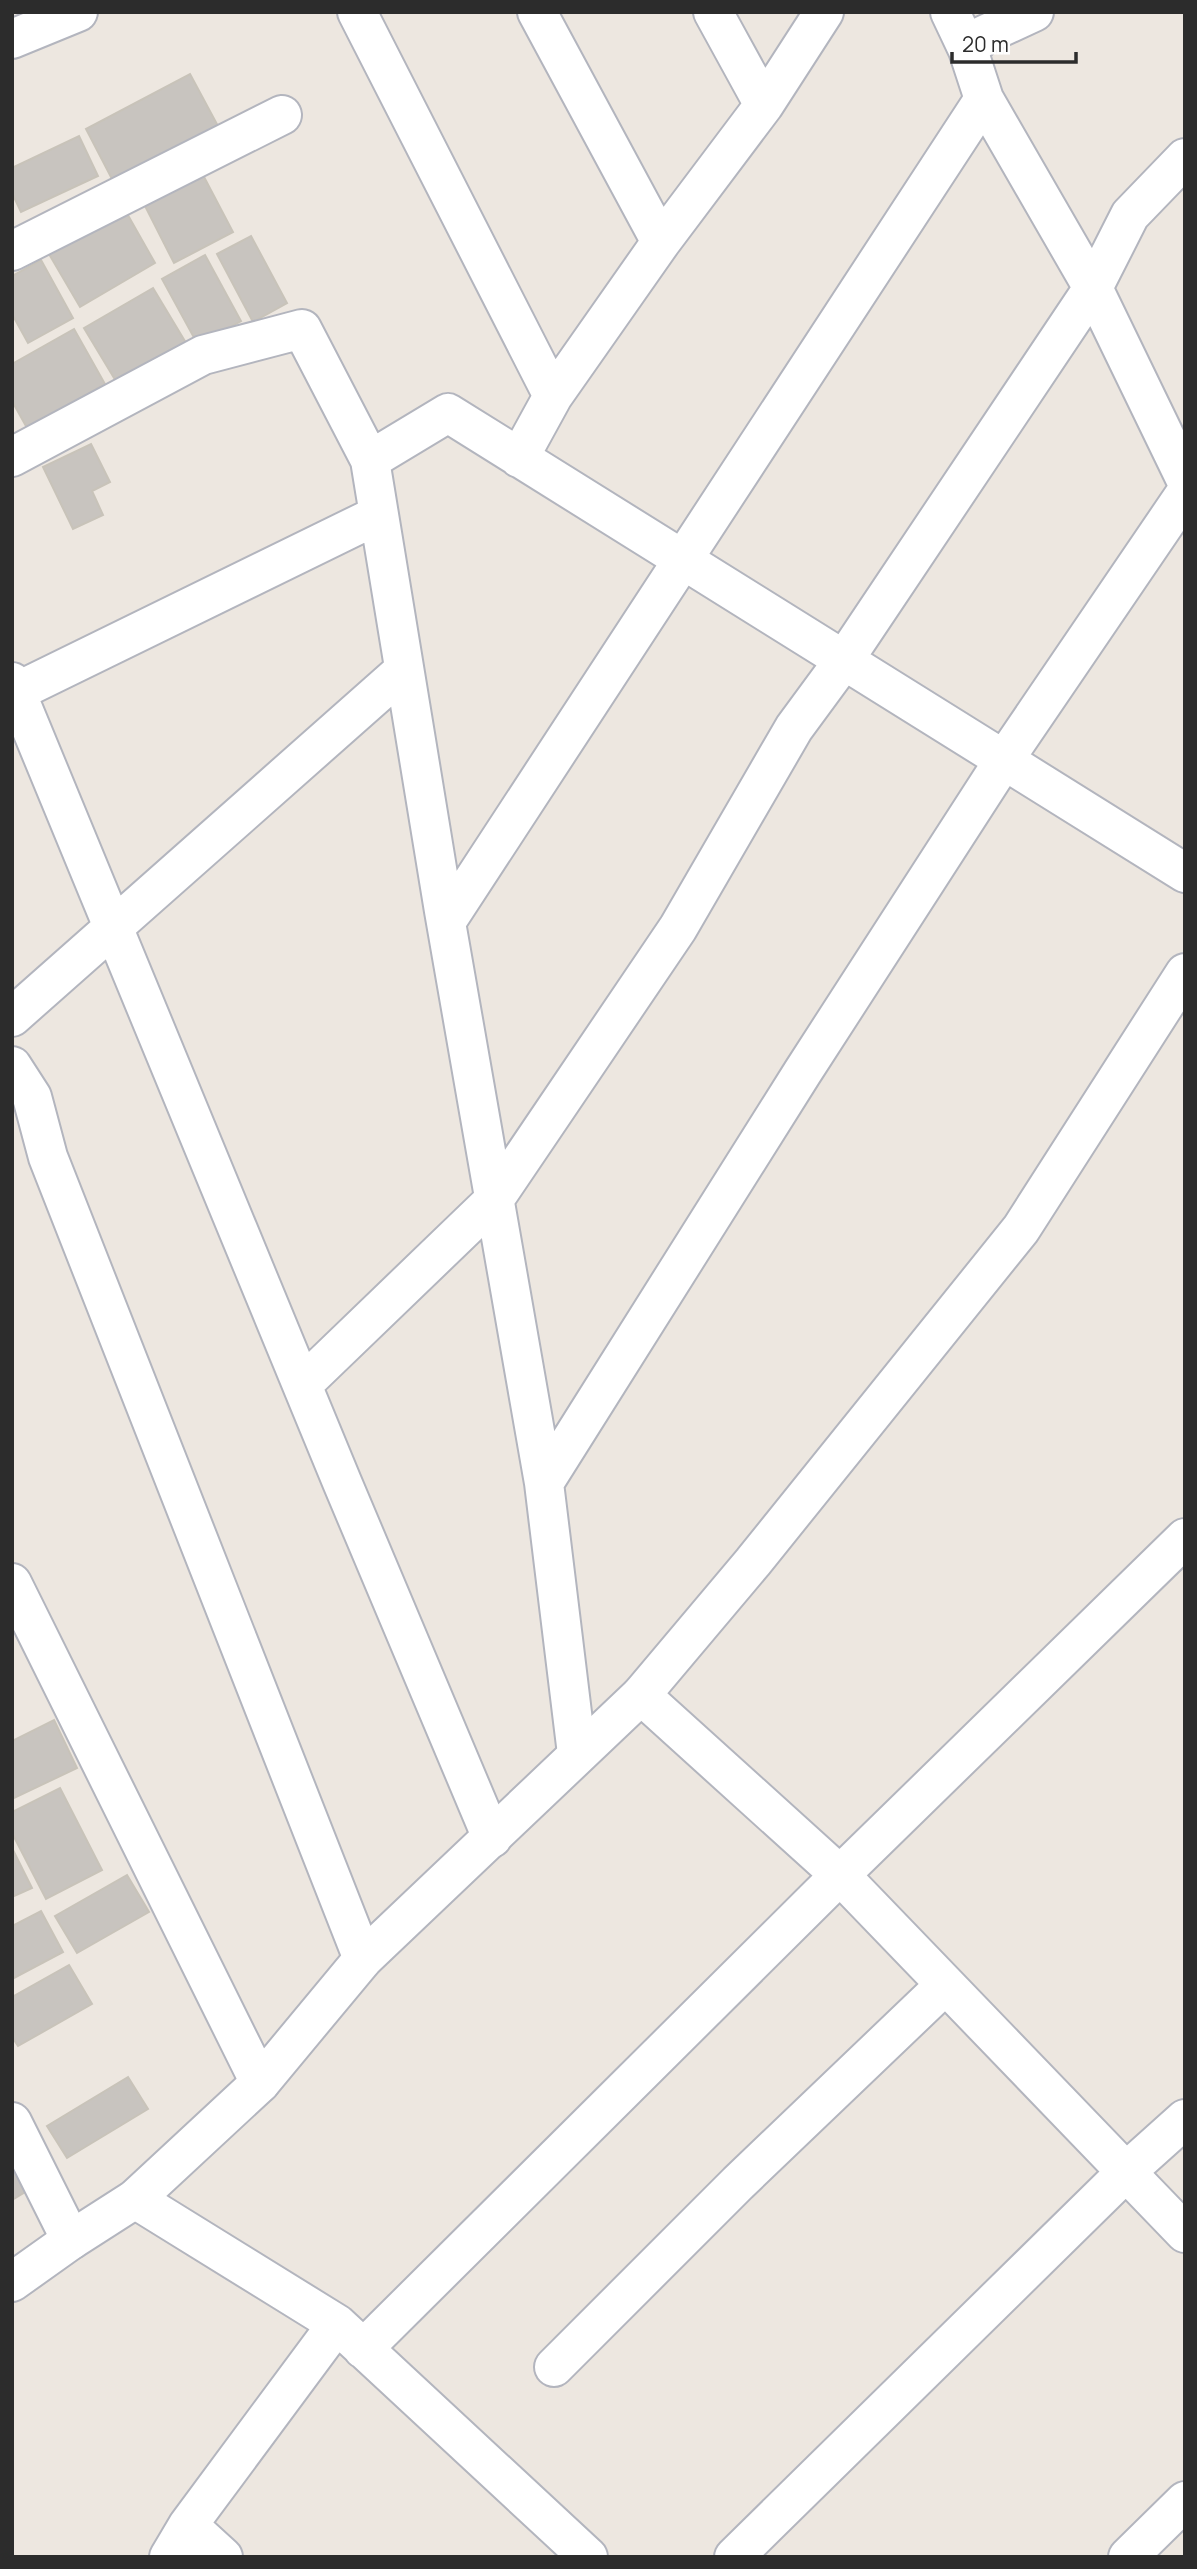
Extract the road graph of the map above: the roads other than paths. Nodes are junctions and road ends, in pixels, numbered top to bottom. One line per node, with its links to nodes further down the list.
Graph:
1 (78, 12): 8 (street)
2 (358, 12): 17 (street)
3 (537, 12): 14 (street)
4 (713, 12): 11 (street)
5 (824, 12): 11 (street)
6 (950, 12): 9 (street)
7 (1034, 12): 9 (street)
8 (12, 39)
9 (968, 50): 10 (street)
10 (984, 99): 16 (street); 24 (street)
11 (764, 105): 14 (street)
12 (282, 115): 15 (street)
13 (1185, 158): 16 (street)
14 (661, 242): 17 (street)
15 (12, 251)
16 (1093, 288): 21 (street); 25 (street)
17 (553, 396): 19 (street)
18 (12, 457): 20 (street)
19 (519, 458): 20 (street); 24 (street)
20 (370, 460): 23 (street)
21 (1185, 478)
22 (1185, 494): 28 (street)
23 (378, 515): 26 (street); 27 (street)
24 (684, 560): 25 (street); 30 (street)
25 (844, 660): 28 (street); 35 (street)
26 (404, 670): 30 (street); 31 (street)
27 (14, 689): 31 (street)
28 (1004, 760): 29 (street); 37 (street)
29 (1185, 873)
30 (446, 922): 35 (street)
31 (114, 928): 33 (street); 36 (street)
32 (1179, 997): 40 (street)
33 (12, 1017)
34 (12, 1066): 44 (street)
35 (495, 1200): 36 (street); 37 (street)
36 (302, 1385): 42 (street)
37 (544, 1483): 41 (street)
38 (1185, 1538): 43 (street)
39 (12, 1583): 46 (street)
40 (641, 1695): 41 (street); 43 (street)
41 (578, 1754): 42 (street)
42 (492, 1838): 44 (street)
43 (840, 1875): 45 (street); 54 (street)
44 (363, 1959): 46 (street)
45 (944, 1986): 49 (street); 55 (street)
46 (260, 2083): 50 (street)
47 (1185, 2119): 49 (street)
48 (12, 2122): 52 (street)
49 (1127, 2171): 51 (street); 60 (street)
50 (135, 2199): 52 (street); 54 (street)
51 (1185, 2233)
52 (71, 2239): 53 (street)
53 (12, 2282)
54 (350, 2336): 57 (street); 59 (street)
55 (554, 2367)
56 (1185, 2501): 61 (street)
57 (179, 2541): 58 (street)
58 (223, 2557)
59 (588, 2557)
60 (734, 2557)
61 (1128, 2557)

